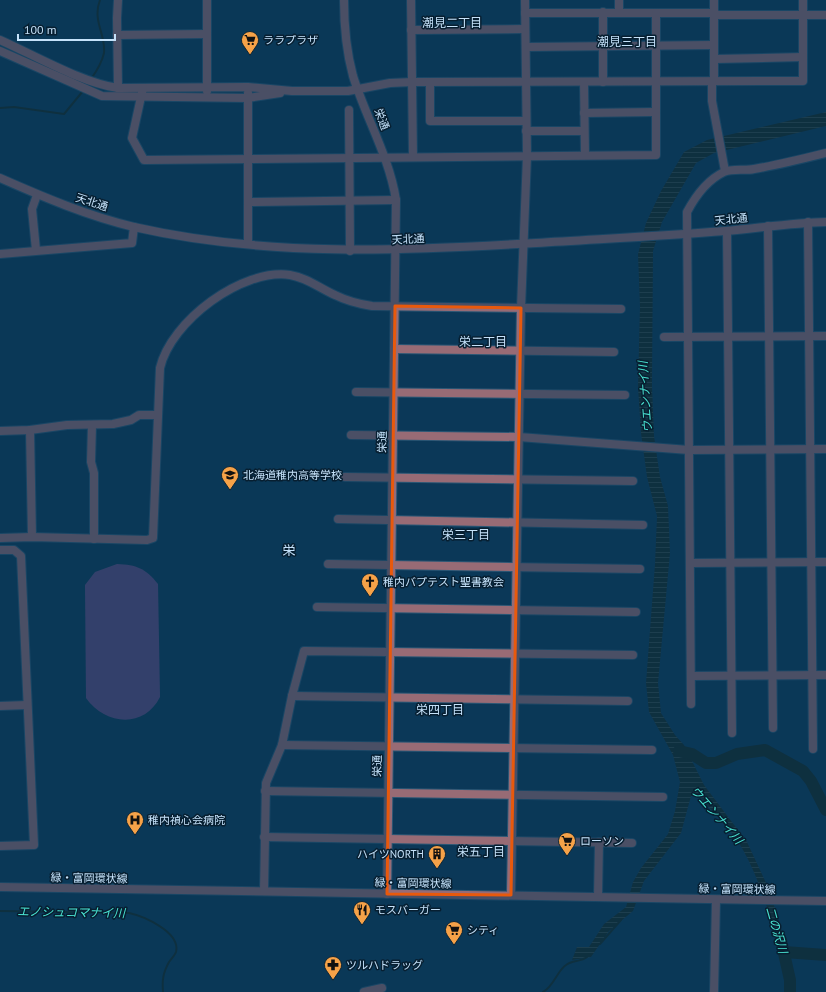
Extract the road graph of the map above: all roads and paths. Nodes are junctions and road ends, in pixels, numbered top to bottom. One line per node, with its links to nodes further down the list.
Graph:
1 (118, 0): 19 (street)
2 (206, 0): 18 (street)
3 (344, 0): 39 (street, 栄通)
4 (411, 0): 17 (street)
5 (525, 0): 11 (street)
6 (619, 0): 10 (street)
7 (714, 0): 13 (street)
8 (803, 0): 14 (street)
9 (603, 12): 10 (street); 11 (street); 22 (street)
10 (619, 12): 12 (street)
11 (525, 13): 16 (street)
12 (656, 13): 13 (street); 23 (street)
13 (715, 14): 14 (street); 21 (street)
14 (803, 15): 15 (street); 26 (street)
15 (826, 15)
16 (525, 29): 17 (street); 24 (street)
17 (411, 30): 29 (street)
18 (207, 34): 19 (street); 35 (street)
19 (117, 35): 37 (street)
20 (0, 40): 37 (street)
21 (714, 45): 23 (street); 27 (street)
22 (603, 46): 23 (street); 24 (street); 33 (street)
23 (656, 46): 34 (street)
24 (526, 47): 31 (street)
25 (0, 51): 41 (street)
26 (803, 57): 27 (street); 28 (street)
27 (714, 59): 28 (street)
28 (713, 81): 34 (street); 57 (street)
29 (413, 82): 30 (street); 39 (street); 54 (street)
30 (430, 82): 31 (street); 47 (street)
31 (526, 82): 32 (street); 47 (street)
32 (584, 82): 33 (street); 46 (street)
33 (603, 82): 34 (street)
34 (656, 82): 45 (street)
35 (207, 87): 36 (street); 38 (street); 42 (street)
36 (248, 87): 40 (street); 43 (street)
37 (118, 88): 38 (street)
38 (143, 88): 41 (street)
39 (358, 90): 40 (street); 53 (street, 栄通)
40 (292, 91): 43 (street)
41 (141, 97): 42 (street); 55 (street)
42 (208, 98): 43 (street)
43 (248, 98): 55 (street)
44 (349, 110): 56 (street)
45 (656, 112): 46 (street); 51 (street)
46 (584, 113): 49 (street)
47 (526, 121): 48 (street)
48 (526, 131): 49 (street); 52 (street)
49 (584, 131): 51 (street)
50 (826, 153): 57 (street)
51 (585, 155): 52 (street)
52 (527, 156): 54 (street); 70 (street)
53 (386, 157): 54 (street); 56 (street); 60 (street, 栄通)
54 (414, 157)
55 (248, 158): 56 (street); 62 (street)
56 (349, 158): 61 (street)
57 (725, 167): 68 (street)
58 (0, 178): 59 (street, 天北通)
59 (37, 195): 66 (street, 天北通); 71 (street)
60 (396, 200): 61 (street); 72 (street, 栄通)
61 (350, 201): 62 (street); 73 (street)
62 (248, 202): 69 (street)
63 (808, 222): 64 (street, 天北通); 65 (street, 天北通); 79 (street)
64 (826, 222)
65 (768, 226): 67 (street, 天北通); 78 (street)
66 (134, 227): 69 (street, 天北通); 71 (street)
67 (727, 231): 68 (street, 天北通); 83 (street)
68 (686, 234): 70 (street, 天北通); 82 (street)
69 (248, 244): 73 (street, 天北通)
70 (524, 244): 72 (street, 天北通); 76 (street)
71 (36, 250): 74 (street)
72 (396, 250): 73 (street, 天北通); 75 (street, 栄通)
73 (350, 251)
74 (0, 254)
75 (395, 306): 76 (street); 84 (street, 栄通); 91 (street)
76 (521, 308): 77 (street); 85 (street)
77 (621, 309)
78 (768, 336): 79 (street); 83 (street); 98 (street)
79 (809, 336): 80 (street); 99 (street)
80 (826, 336)
81 (664, 337): 82 (street)
82 (688, 337): 83 (street); 101 (street)
83 (728, 337): 102 (street)
84 (394, 349): 85 (street); 88 (street, 栄通)
85 (521, 351): 86 (street); 89 (street)
86 (614, 352)
87 (356, 392): 88 (street)
88 (394, 392): 89 (street); 96 (street, 栄通)
89 (520, 394): 90 (street); 97 (street)
90 (625, 395)
91 (158, 416): 92 (street); 113 (street)
92 (92, 425): 93 (street); 113 (street)
93 (30, 430): 94 (street); 111 (street)
94 (0, 431)
95 (351, 435): 96 (street)
96 (393, 435): 97 (street); 104 (street, 栄通)
97 (519, 437): 101 (street); 105 (street)
98 (770, 449): 99 (street); 102 (street); 115 (street)
99 (810, 449): 100 (street); 116 (street)
100 (826, 449)
101 (689, 450): 102 (street); 118 (street)
102 (729, 450): 119 (street)
103 (345, 477): 104 (street)
104 (392, 477): 105 (street); 108 (street, 栄通)
105 (518, 479): 106 (street); 109 (street)
106 (633, 481)
107 (338, 519): 108 (street)
108 (392, 520): 109 (street); 121 (street, 栄通)
109 (518, 522): 110 (street); 122 (street)
110 (643, 525)
111 (32, 537): 112 (street); 113 (street)
112 (0, 538)
113 (94, 539)
114 (0, 550): 141 (street)
115 (771, 562): 116 (street); 119 (street); 131 (street)
116 (812, 562): 117 (street); 132 (street)
117 (826, 562)
118 (690, 563): 119 (street); 134 (street)
119 (731, 563): 135 (street)
120 (328, 564): 121 (street)
121 (391, 565): 122 (street); 125 (street, 栄通)
122 (517, 567): 123 (street); 126 (street)
123 (640, 569)
124 (317, 607): 125 (street)
125 (390, 608): 126 (street); 128 (street, 栄通)
126 (516, 611): 127 (street); 129 (street)
127 (636, 612)
128 (390, 651): 129 (street); 136 (street); 137 (street, 栄通)
129 (516, 653): 130 (street); 138 (street)
130 (633, 655)
131 (772, 675): 132 (street); 135 (street); 143 (street)
132 (812, 675): 133 (street); 148 (street)
133 (826, 675)
134 (691, 676): 135 (street); 140 (street)
135 (732, 676): 144 (street)
136 (292, 696): 137 (street); 145 (street)
137 (389, 698): 138 (street); 146 (street, 栄通)
138 (515, 699): 139 (street); 147 (street)
139 (628, 701)
140 (691, 704)
141 (27, 705): 142 (street); 159 (street)
142 (0, 706)
143 (773, 728)
144 (732, 733)
145 (282, 745): 146 (street); 150 (street)
146 (388, 746): 147 (street); 151 (street, 栄通)
147 (514, 748): 149 (street); 152 (street)
148 (813, 749)
149 (652, 750)
150 (265, 791): 151 (street); 154 (street)
151 (388, 792): 152 (street); 155 (street, 栄通)
152 (513, 794): 153 (street); 156 (street)
153 (663, 797)
154 (264, 837): 155 (street); 161 (street)
155 (388, 839): 156 (street); 162 (street, 栄通)
156 (513, 841): 157 (street); 163 (street)
157 (600, 842): 158 (street); 164 (street)
158 (632, 843)
159 (0, 846)
160 (0, 888): 161 (street, 緑・富岡環状線)
161 (264, 892): 162 (street, 緑・富岡環状線)
162 (387, 894): 163 (street, 緑・富岡環状線)
163 (511, 895): 164 (street, 緑・富岡環状線)
164 (598, 897): 165 (street, 緑・富岡環状線)
165 (716, 900): 166 (street, 緑・富岡環状線); 169 (street)
166 (826, 900)
167 (382, 988): 168 (street)
168 (364, 992)
169 (714, 992)

